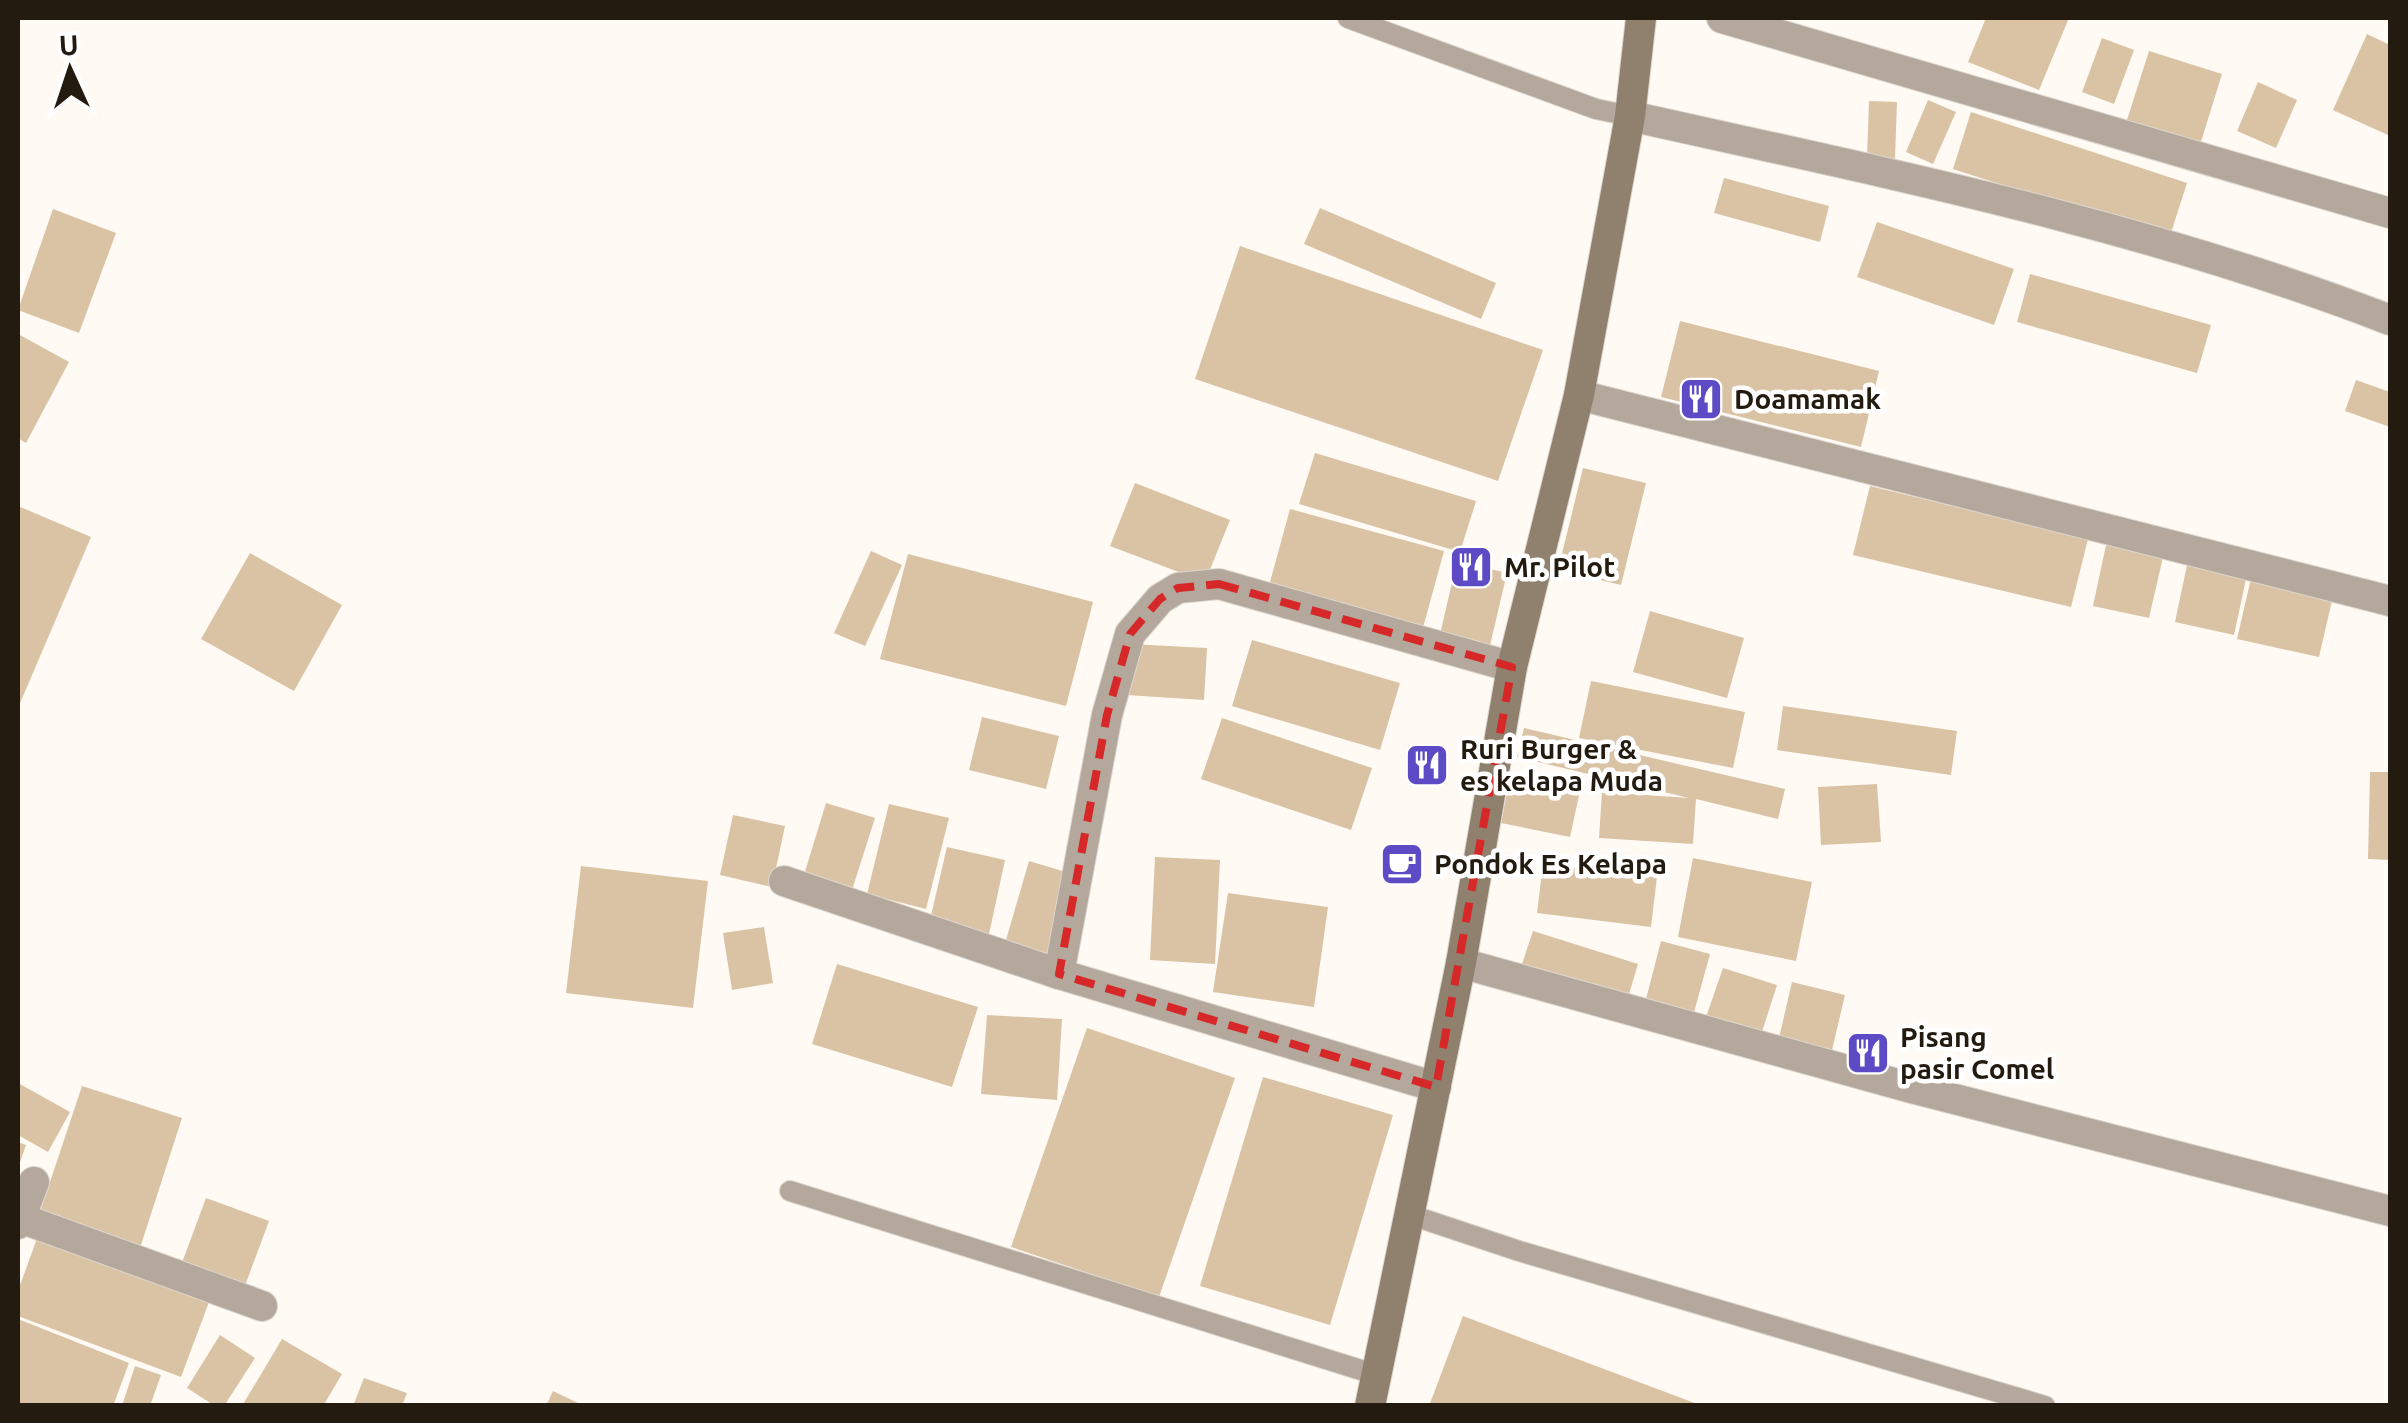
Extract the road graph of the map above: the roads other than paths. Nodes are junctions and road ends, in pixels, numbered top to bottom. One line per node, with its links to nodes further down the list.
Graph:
1 (1348, 18): 4 (lane)
2 (1641, 18): 4 (main road)
3 (1722, 18): 5 (street)
4 (1630, 116): 6 (street); 7 (main road)
5 (2390, 213)
6 (2390, 320)
7 (1578, 394): 8 (street); 9 (main road)
8 (2390, 602)
9 (1512, 667): 11 (main road); 12 (street)
10 (784, 881): 12 (street)
11 (1461, 963): 13 (main road); 16 (street)
12 (1059, 974): 13 (street)
13 (1436, 1087): 17 (main road)
14 (34, 1182): 18 (street)
15 (790, 1192): 20 (lane)
16 (2390, 1212)
17 (1411, 1215): 20 (main road); 22 (lane)
18 (19, 1221): 19 (street)
19 (237, 1298)
20 (1377, 1376): 21 (main road)
21 (1370, 1406)
22 (2045, 1406)

